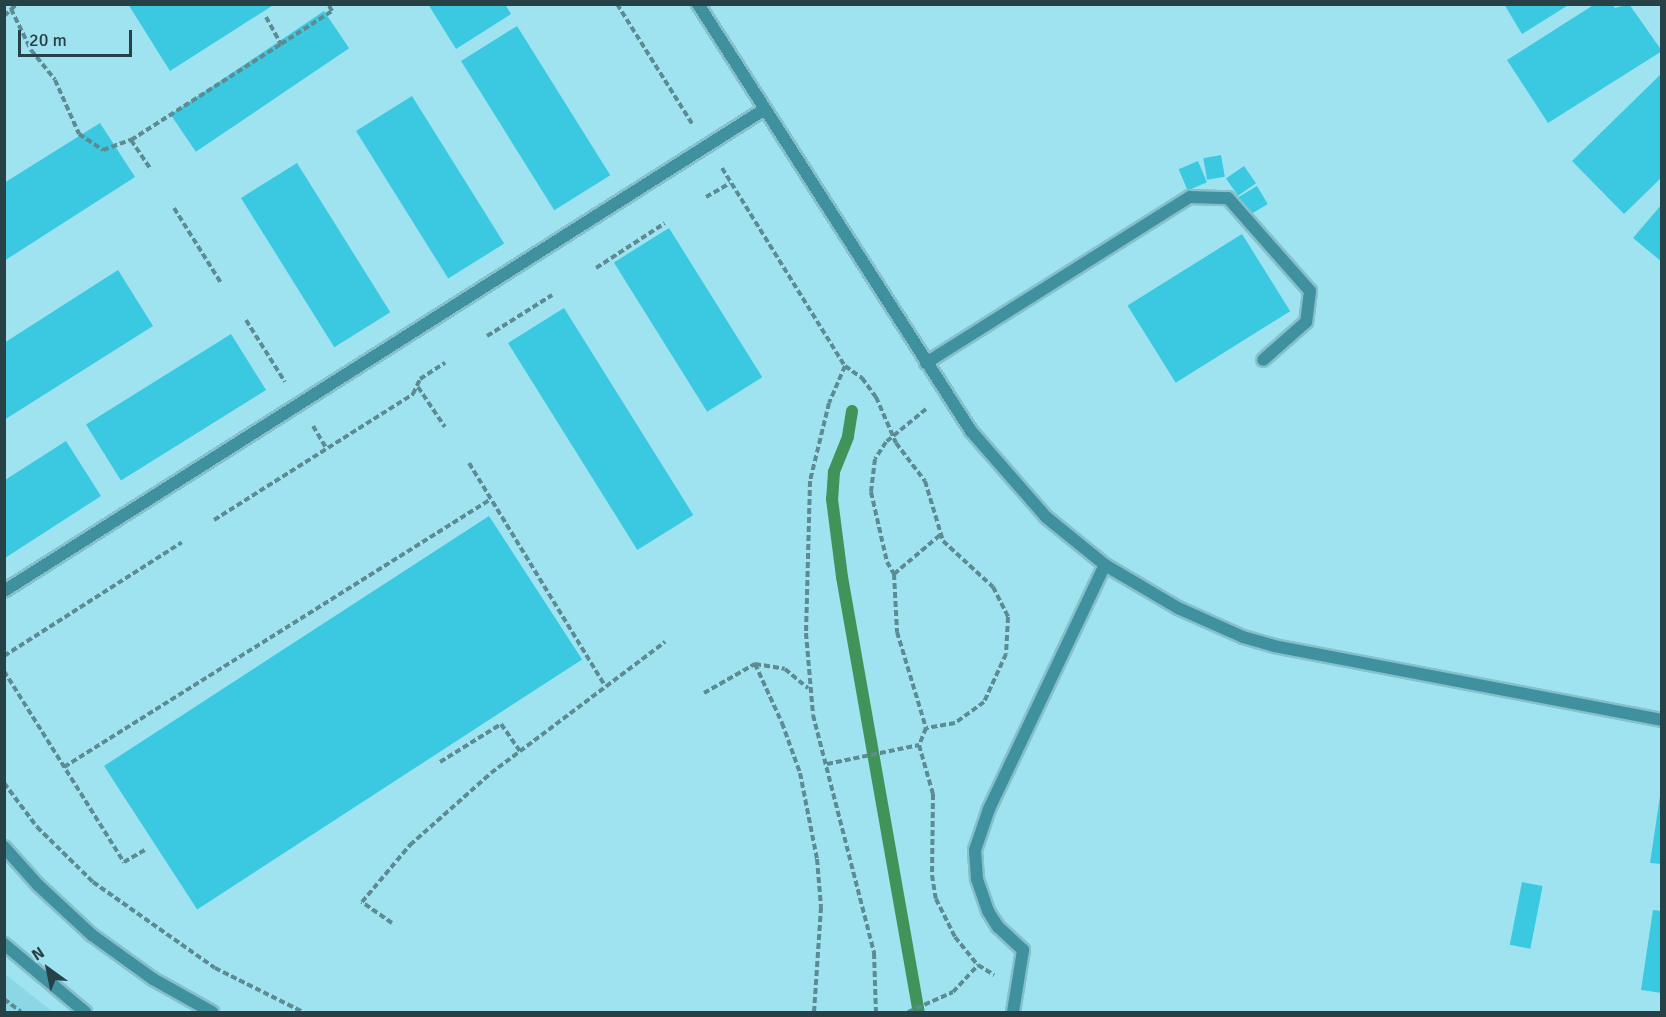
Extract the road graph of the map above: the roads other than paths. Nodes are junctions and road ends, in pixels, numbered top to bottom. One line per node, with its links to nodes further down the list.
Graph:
1 (698, 4): 2 (lane)
2 (765, 109): 4 (lane); 6 (lane)
3 (1263, 360): 4 (lane)
4 (926, 363): 5 (lane)
5 (1105, 565): 7 (lane); 12 (lane)
6 (4, 591)
7 (1662, 720)
8 (4, 847): 11 (lane)
9 (4, 944): 10 (lane)
10 (85, 1012)
11 (212, 1012)
12 (1013, 1012)

